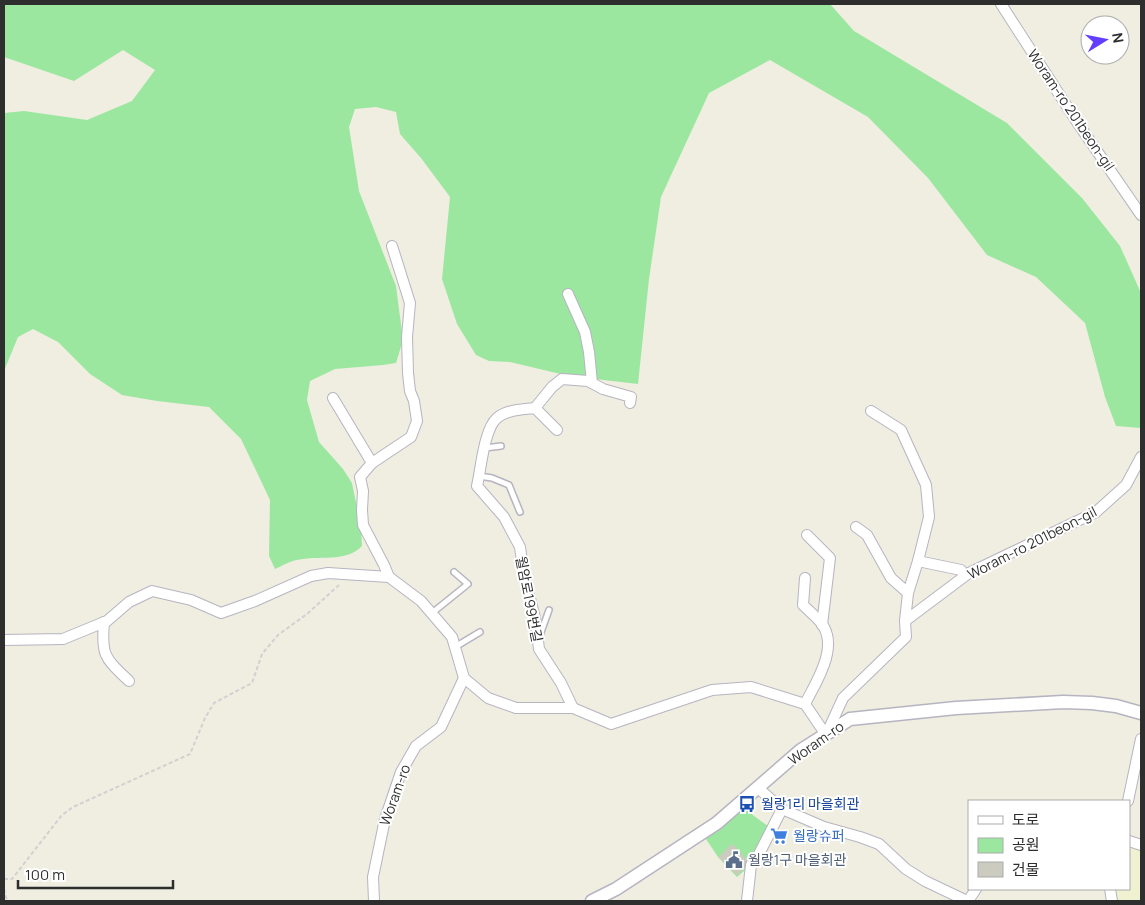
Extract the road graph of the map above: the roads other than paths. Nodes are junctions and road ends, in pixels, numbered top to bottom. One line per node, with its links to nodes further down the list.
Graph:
1 (1001, 4): 2 (street, Woram-ro 201beon-gil)
2 (1141, 215)
3 (392, 246): 14 (street)
4 (568, 294): 5 (street)
5 (592, 383): 7 (street); 8 (street)
6 (333, 398): 14 (street)
7 (630, 403)
8 (535, 408): 10 (street); 12 (street)
9 (871, 411): 19 (street)
10 (557, 430)
11 (501, 446): 12 (lane)
12 (485, 448): 15 (street)
13 (1141, 457): 27 (street, Woram-ro 201beon-gil)
14 (372, 464): 22 (street)
15 (479, 476): 16 (lane); 32 (street, 월암로199번길)
16 (520, 512)
17 (856, 527): 24 (street)
18 (807, 535): 29 (street)
19 (918, 561): 20 (street); 24 (street)
20 (961, 570)
21 (454, 572): 26 (lane)
22 (389, 577): 26 (street); 28 (street)
23 (804, 578): 29 (street)
24 (908, 593): 27 (street)
25 (550, 610): 32 (lane)
26 (431, 614): 33 (street)
27 (905, 621): 39 (street)
28 (104, 622): 31 (street); 35 (street)
29 (822, 624): 36 (street)
30 (480, 632): 33 (lane)
31 (4, 640)
32 (538, 641): 37 (street, 월암로199번길)
33 (454, 648): 34 (street)
34 (464, 678): 37 (street); 45 (street, Woram-ro)
35 (128, 681)
36 (806, 704): 37 (street); 39 (street)
37 (573, 708)
38 (1141, 713): 39 (street, Woram-ro)
39 (826, 735): 41 (street, Woram-ro)
40 (1141, 739): 42 (street)
41 (758, 788): 43 (street); 46 (street, Woram-ro)
42 (1128, 800)
43 (782, 809): 47 (street); 48 (street)
44 (975, 890): 48 (street)
45 (374, 901)
46 (592, 901)
47 (747, 901)
48 (967, 901)

